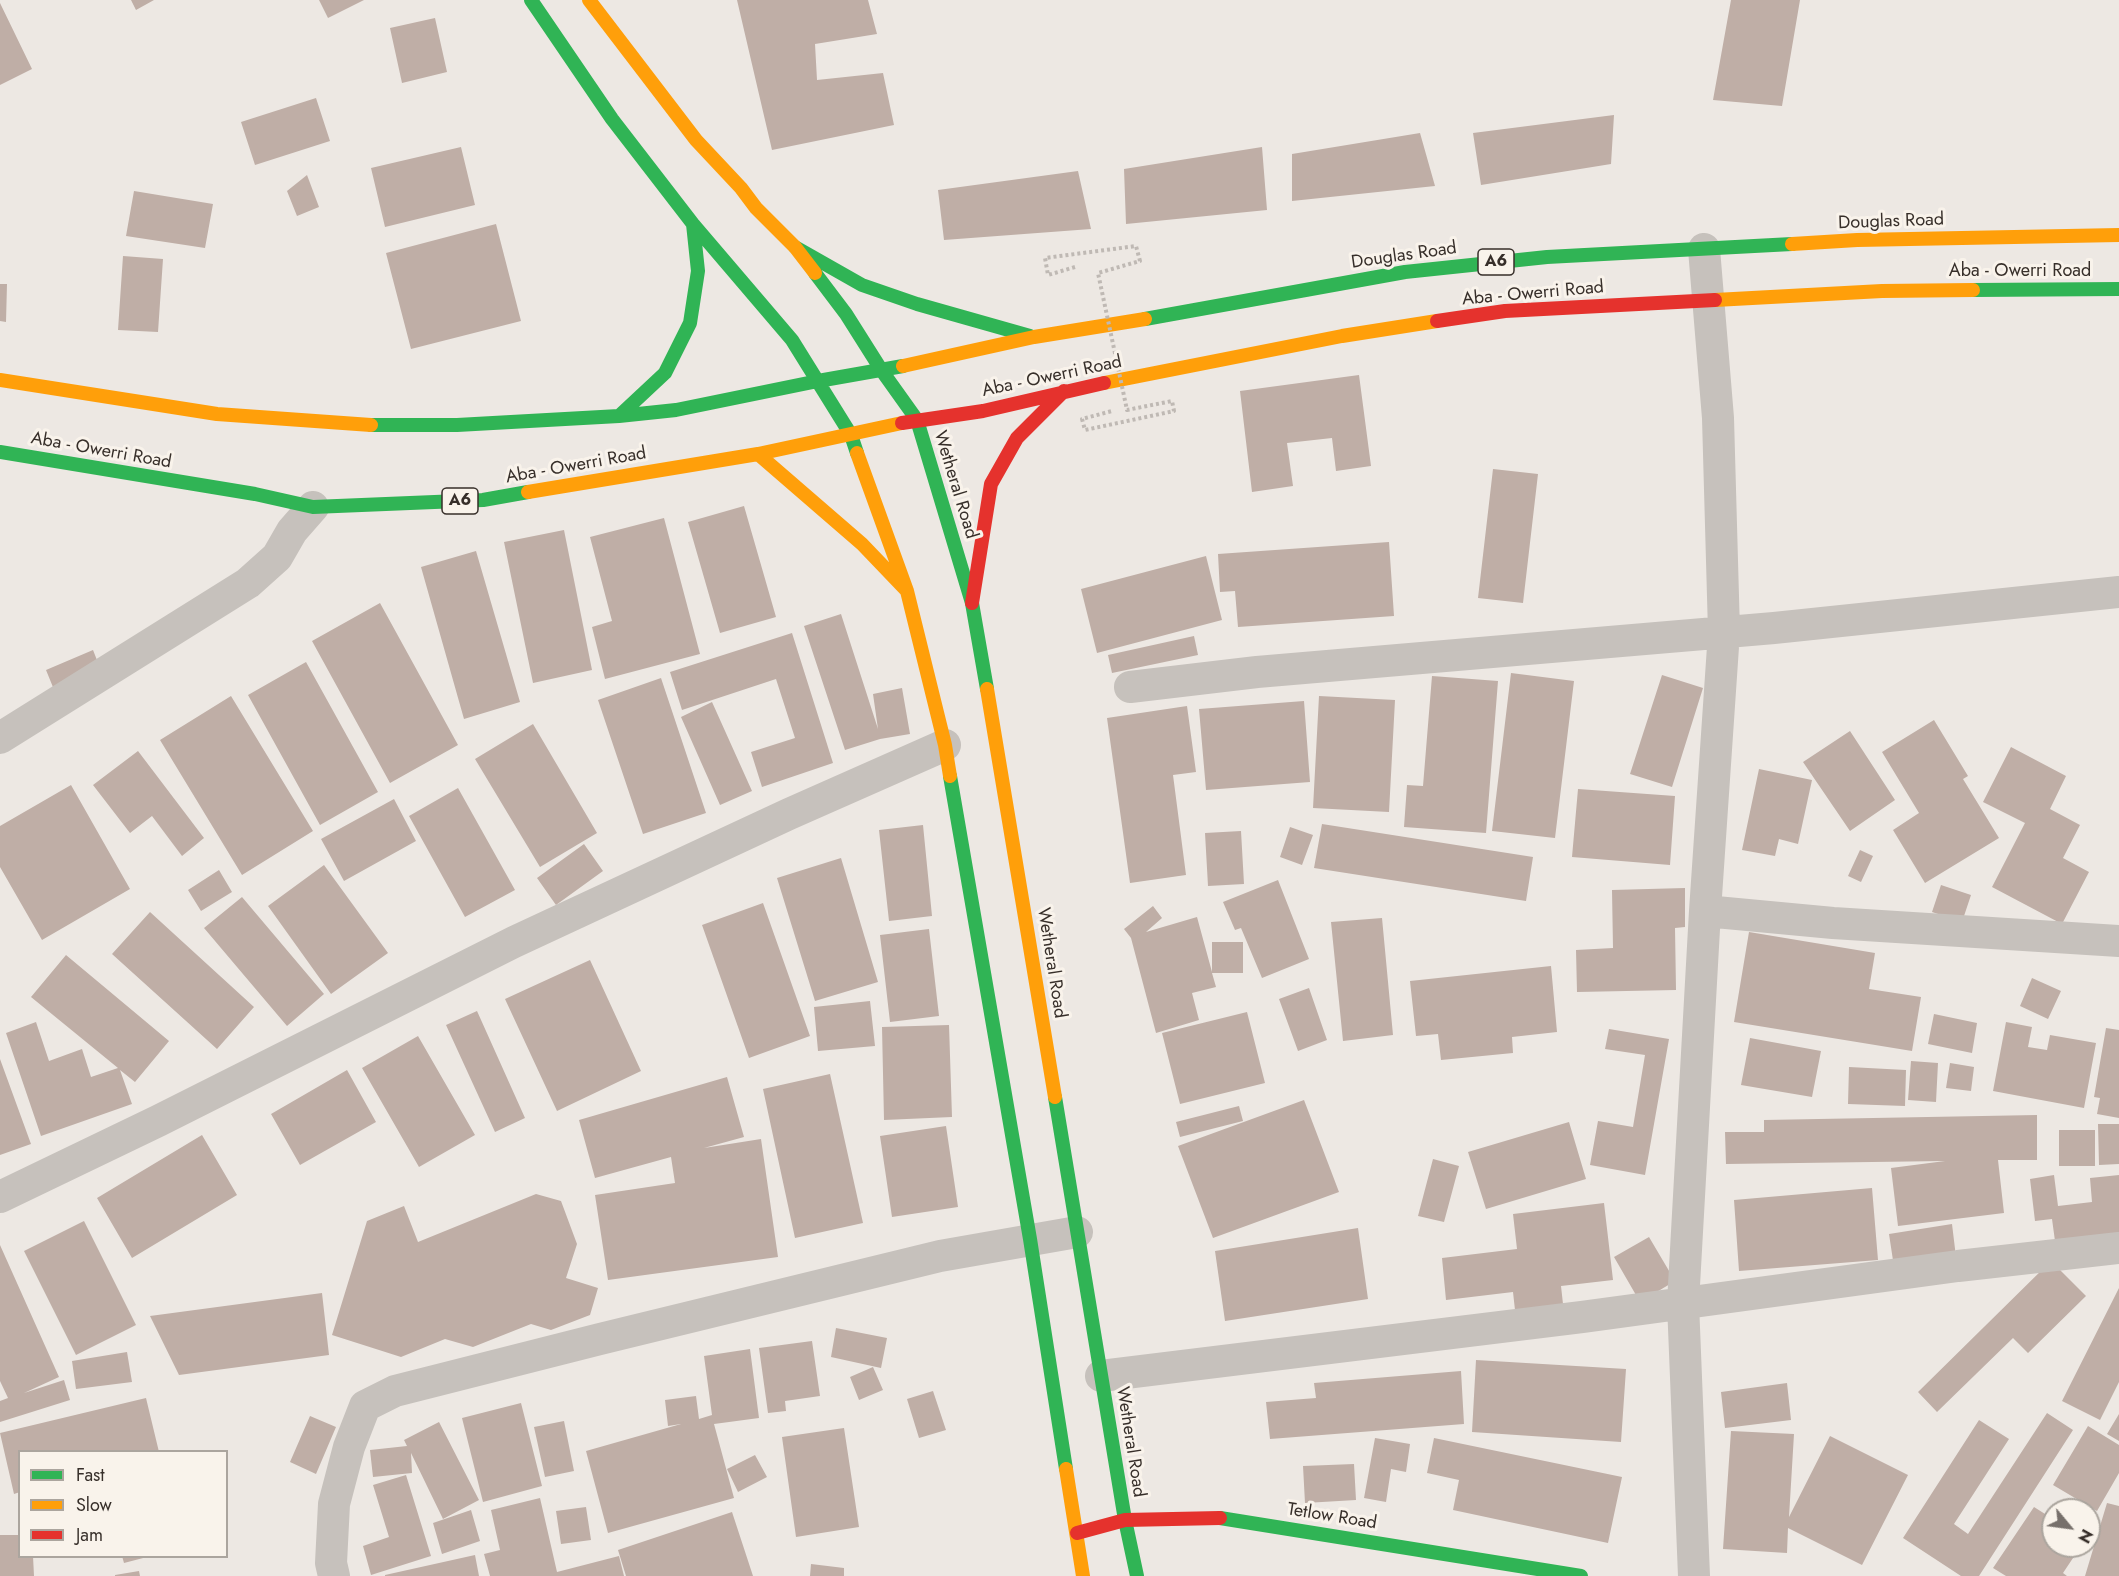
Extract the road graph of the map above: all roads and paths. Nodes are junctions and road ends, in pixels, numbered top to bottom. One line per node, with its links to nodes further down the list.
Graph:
1 (531, 0): 3 (main road)
2 (589, 0): 5 (main road)
3 (693, 224): 13 (main road); 16 (main road)
4 (2119, 235): 6 (main road, Douglas Road / A6)
5 (795, 247): 10 (main road); 11 (main road, Wetheral Road)
6 (1704, 249): 9 (street); 10 (main road, Douglas Road / A6)
7 (1076, 267): 15 (path, bridge)
8 (2119, 289): 9 (main road, Aba - Owerri Road / A6)
9 (1708, 300): 14 (main road, Aba - Owerri Road / A6); 25 (street)
10 (1034, 337): 11 (main road, Douglas Road / A6)
11 (882, 371): 13 (main road, A6); 17 (main road, Wetheral Road)
12 (0, 380): 16 (main road, A6)
13 (818, 381): 16 (main road, A6); 18 (main road)
14 (1064, 391): 17 (main road, Aba - Owerri Road / A6); 24 (main road)
15 (1112, 411)
16 (619, 416)
17 (917, 420): 18 (main road, Aba - Owerri Road / A6); 24 (main road, Wetheral Road)
18 (851, 435): 20 (main road, Aba - Owerri Road / A6); 22 (main road)
19 (0, 452): 21 (main road, Aba - Owerri Road / A6)
20 (758, 454): 21 (main road, Aba - Owerri Road / A6); 22 (main road)
21 (314, 507): 27 (street)
22 (907, 591): 28 (main road)
23 (2119, 592): 25 (street)
24 (972, 603): 32 (main road, Wetheral Road)
25 (1724, 632): 26 (street); 29 (street)
26 (1130, 687)
27 (0, 738)
28 (945, 745): 31 (street); 33 (main road)
29 (1705, 911): 30 (street); 35 (street)
30 (2119, 941)
31 (0, 1197)
32 (1077, 1232): 33 (street); 36 (main road, Wetheral Road)
33 (1029, 1239): 38 (main road); 39 (street)
34 (2119, 1248): 35 (street)
35 (1683, 1303): 36 (street); 43 (street)
36 (1101, 1376): 37 (main road, Wetheral Road)
37 (1125, 1520): 38 (main road, Tetlow Road); 41 (main road, Wetheral Road); 42 (main road, Tetlow Road)
38 (1077, 1533): 40 (main road)
39 (334, 1576)
40 (1083, 1576)
41 (1137, 1576)
42 (1581, 1576)
43 (1694, 1576)

